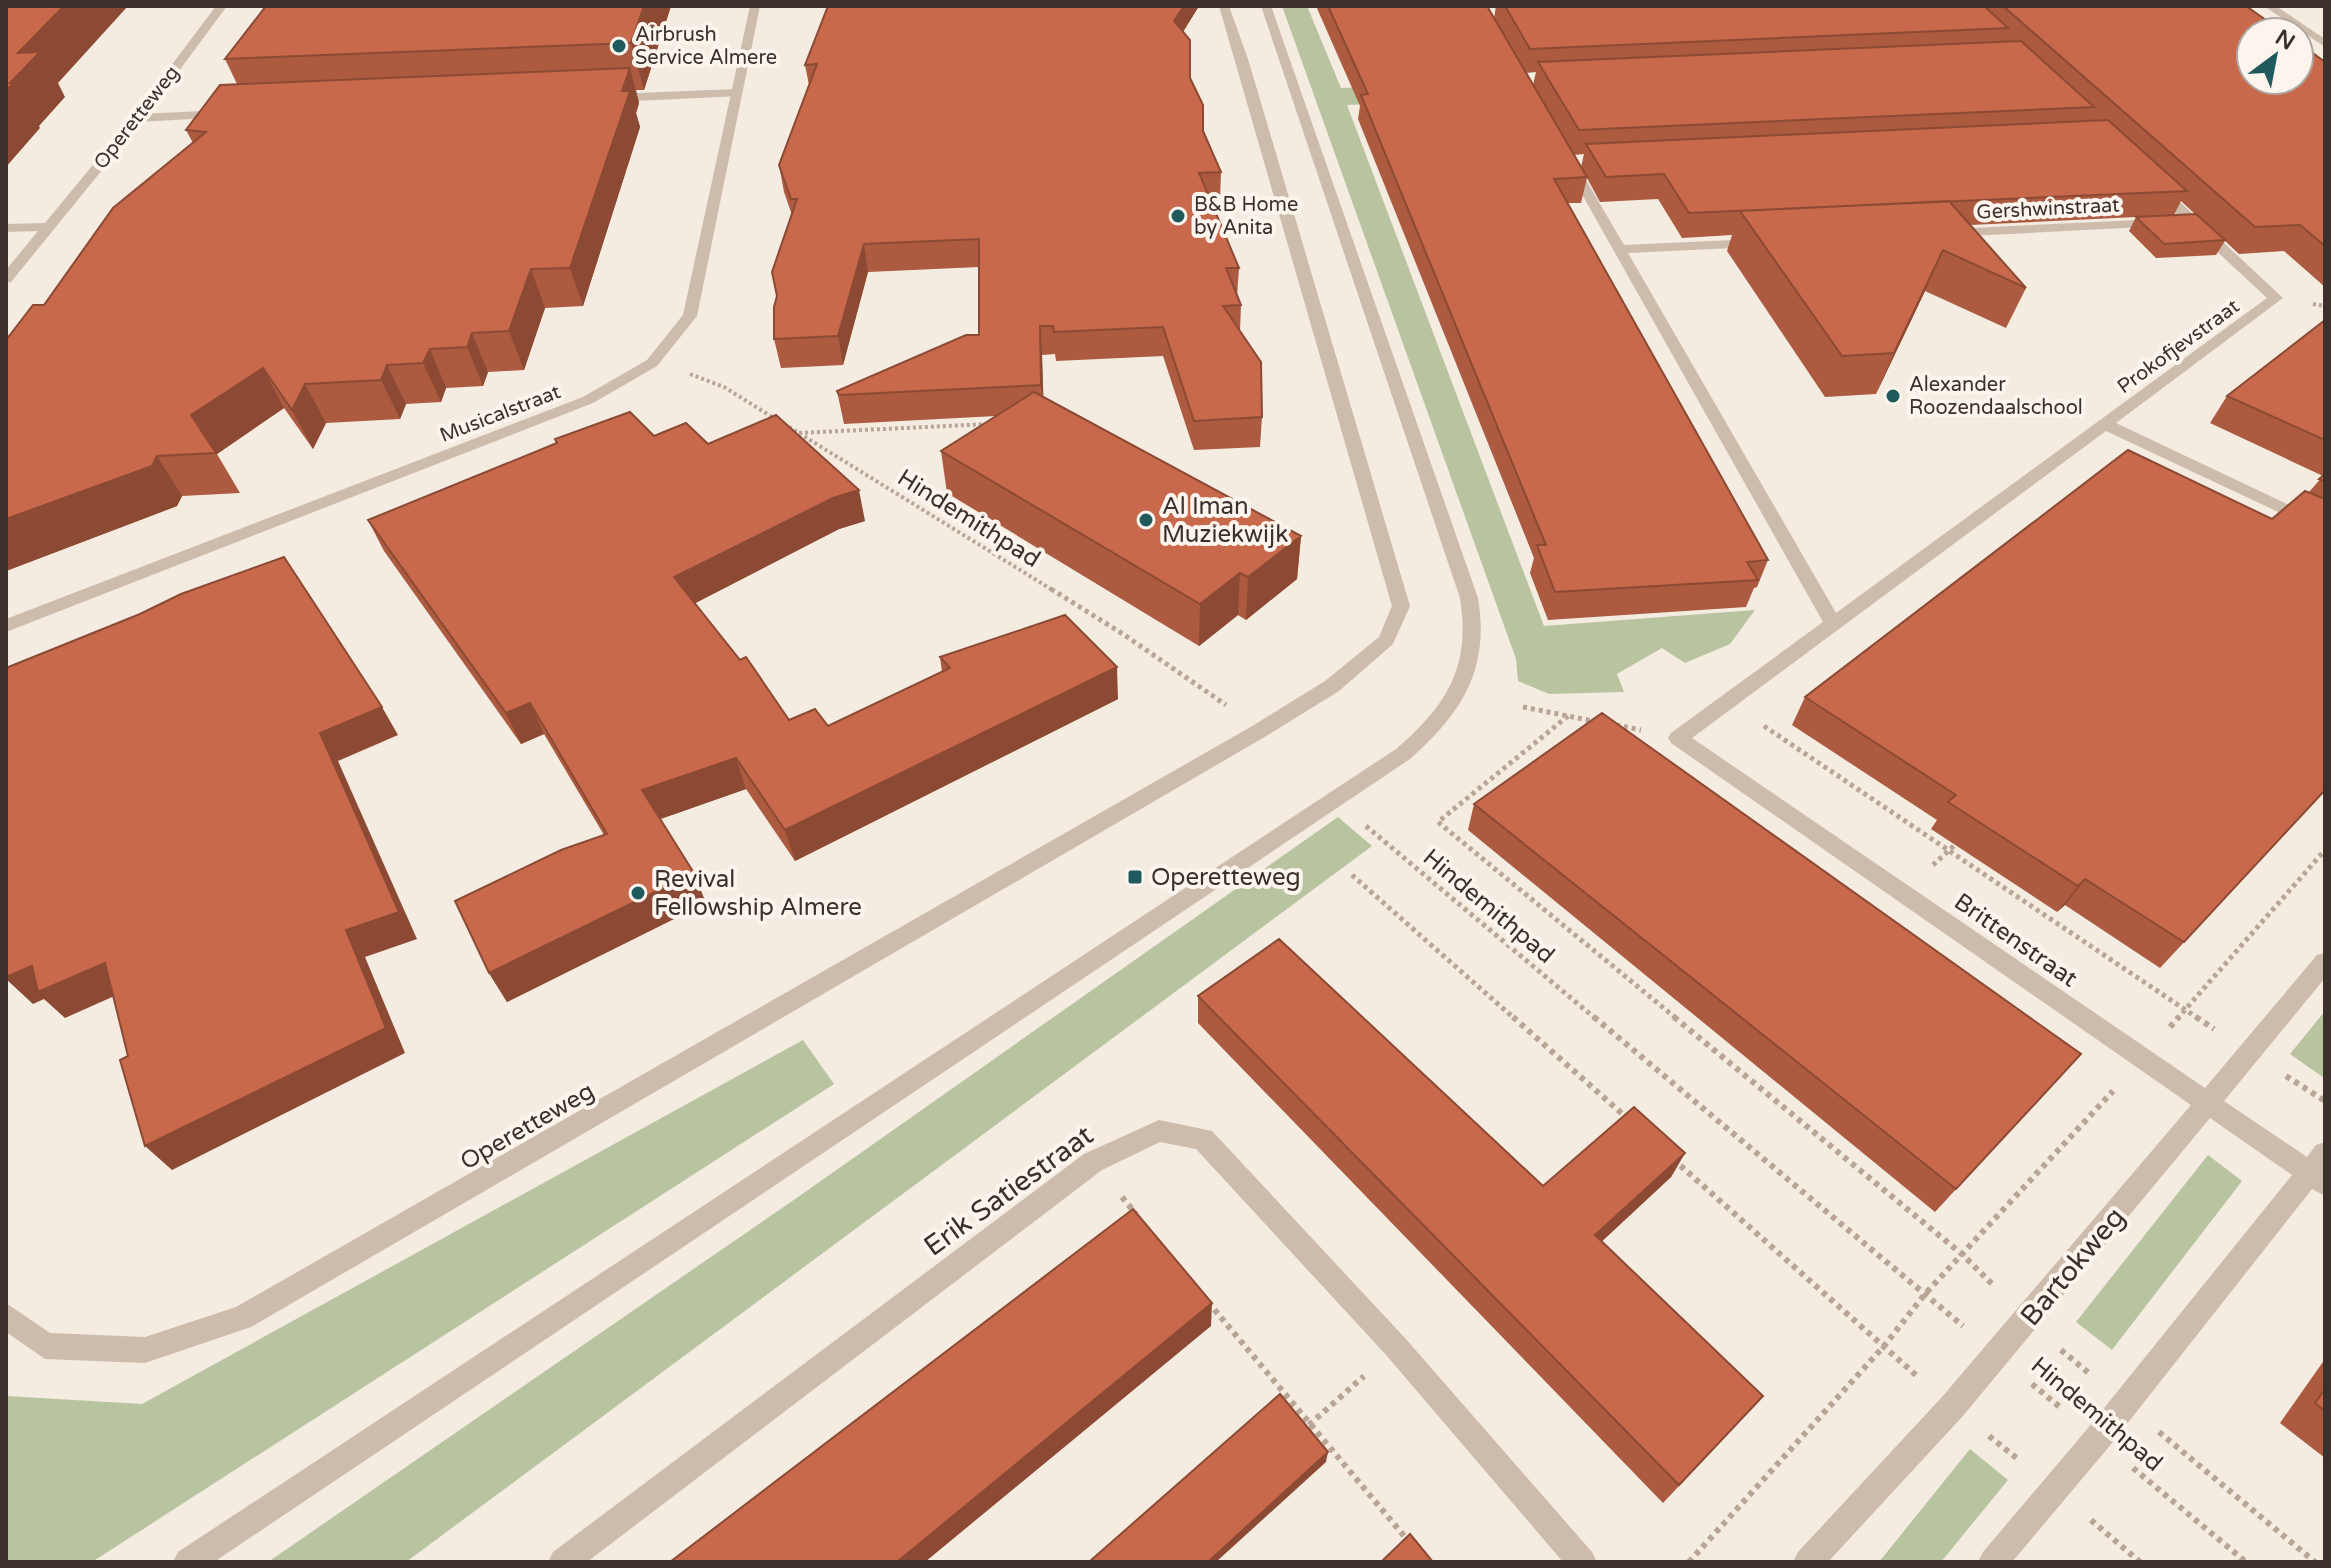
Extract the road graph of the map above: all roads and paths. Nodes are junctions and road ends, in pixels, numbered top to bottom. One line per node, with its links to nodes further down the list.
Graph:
1 (222, 6): 10 (street, Operetteweg)
2 (755, 6): 7 (street, Musicalstraat)
3 (1224, 6): 30 (street, Operetteweg)
4 (1266, 6): 32 (street)
5 (2269, 6): 6 (street)
6 (2325, 44)
7 (736, 93): 8 (street); 20 (street, Musicalstraat)
8 (595, 99)
9 (233, 114): 10 (street)
10 (138, 118): 14 (street, Operetteweg)
11 (1572, 157): 18 (street)
12 (2143, 175): 13 (street, Prokofjevstraat)
13 (2192, 221): 16 (street, Gershwinstraat); 22 (street, Prokofjevstraat)
14 (48, 227): 15 (street); 19 (street, Operetteweg)
15 (6, 228)
16 (1937, 234)
17 (1762, 242): 18 (street)
18 (1619, 249): 25 (street)
19 (6, 279)
20 (652, 363): 23 (path, Hindemithpad); 26 (street, Musicalstraat)
21 (989, 424): 23 (path)
22 (2105, 424): 24 (street); 25 (street, Prokofjevstraat)
23 (798, 433): 30 (path, Hindemithpad)
24 (2325, 529)
25 (1834, 625): 27 (street, Prokofjevstraat)
26 (6, 626)
27 (1728, 701): 31 (street, Prokofjevstraat); 34 (path)
28 (1523, 707): 29 (path)
29 (1568, 716): 31 (path); 49 (path)
30 (1261, 730): 52 (street, Operetteweg)
31 (1678, 738): 37 (street, Brittenstraat)
32 (1335, 798): 51 (path, Hindemithpad); 64 (street)
33 (1960, 840): 34 (path)
34 (1949, 850): 37 (path); 39 (path)
35 (2325, 850): 39 (path)
36 (1352, 875): 44 (path)
37 (1901, 893): 41 (street, Brittenstraat)
38 (2325, 962): 40 (street, Bartokweg)
39 (2184, 1010): 40 (path); 41 (path)
40 (2250, 1052): 42 (path); 43 (street, Bartokweg)
41 (2142, 1060): 43 (street, Brittenstraat); 49 (path)
42 (2325, 1101)
43 (2205, 1104): 47 (street, Brittenstraat); 53 (street, Bartokweg)
44 (1636, 1126)
45 (1671, 1158): 54 (path)
46 (1093, 1162): 48 (path); 55 (street, Erik Satiestraat); 65 (street, Erik Satiestraat)
47 (2320, 1170): 57 (street)
48 (1142, 1222)
49 (1963, 1255): 51 (path); 53 (path)
50 (1201, 1293): 59 (path)
51 (1925, 1294): 54 (path); 56 (path, Hindemithpad)
52 (6, 1316)
53 (2027, 1320): 56 (street, Bartokweg); 57 (path)
54 (1884, 1346): 58 (path); 67 (path)
55 (1396, 1347): 59 (path); 66 (street, Erik Satiestraat)
56 (1997, 1355): 58 (street, Bartokweg); 61 (path, Hindemithpad)
57 (2124, 1404): 61 (street); 72 (path)
58 (1952, 1407): 62 (path); 68 (street, Bartokweg)
59 (1310, 1424): 60 (path); 63 (path)
60 (1298, 1435)
61 (2098, 1438): 62 (street); 71 (path, Hindemithpad)
62 (2053, 1488): 69 (street); 70 (path)
63 (1416, 1551)
64 (188, 1562)
65 (563, 1562)
66 (1582, 1562)
67 (1689, 1562)
68 (1808, 1562)
69 (1993, 1562)
70 (2140, 1562)
71 (2246, 1562)
72 (2315, 1562)

